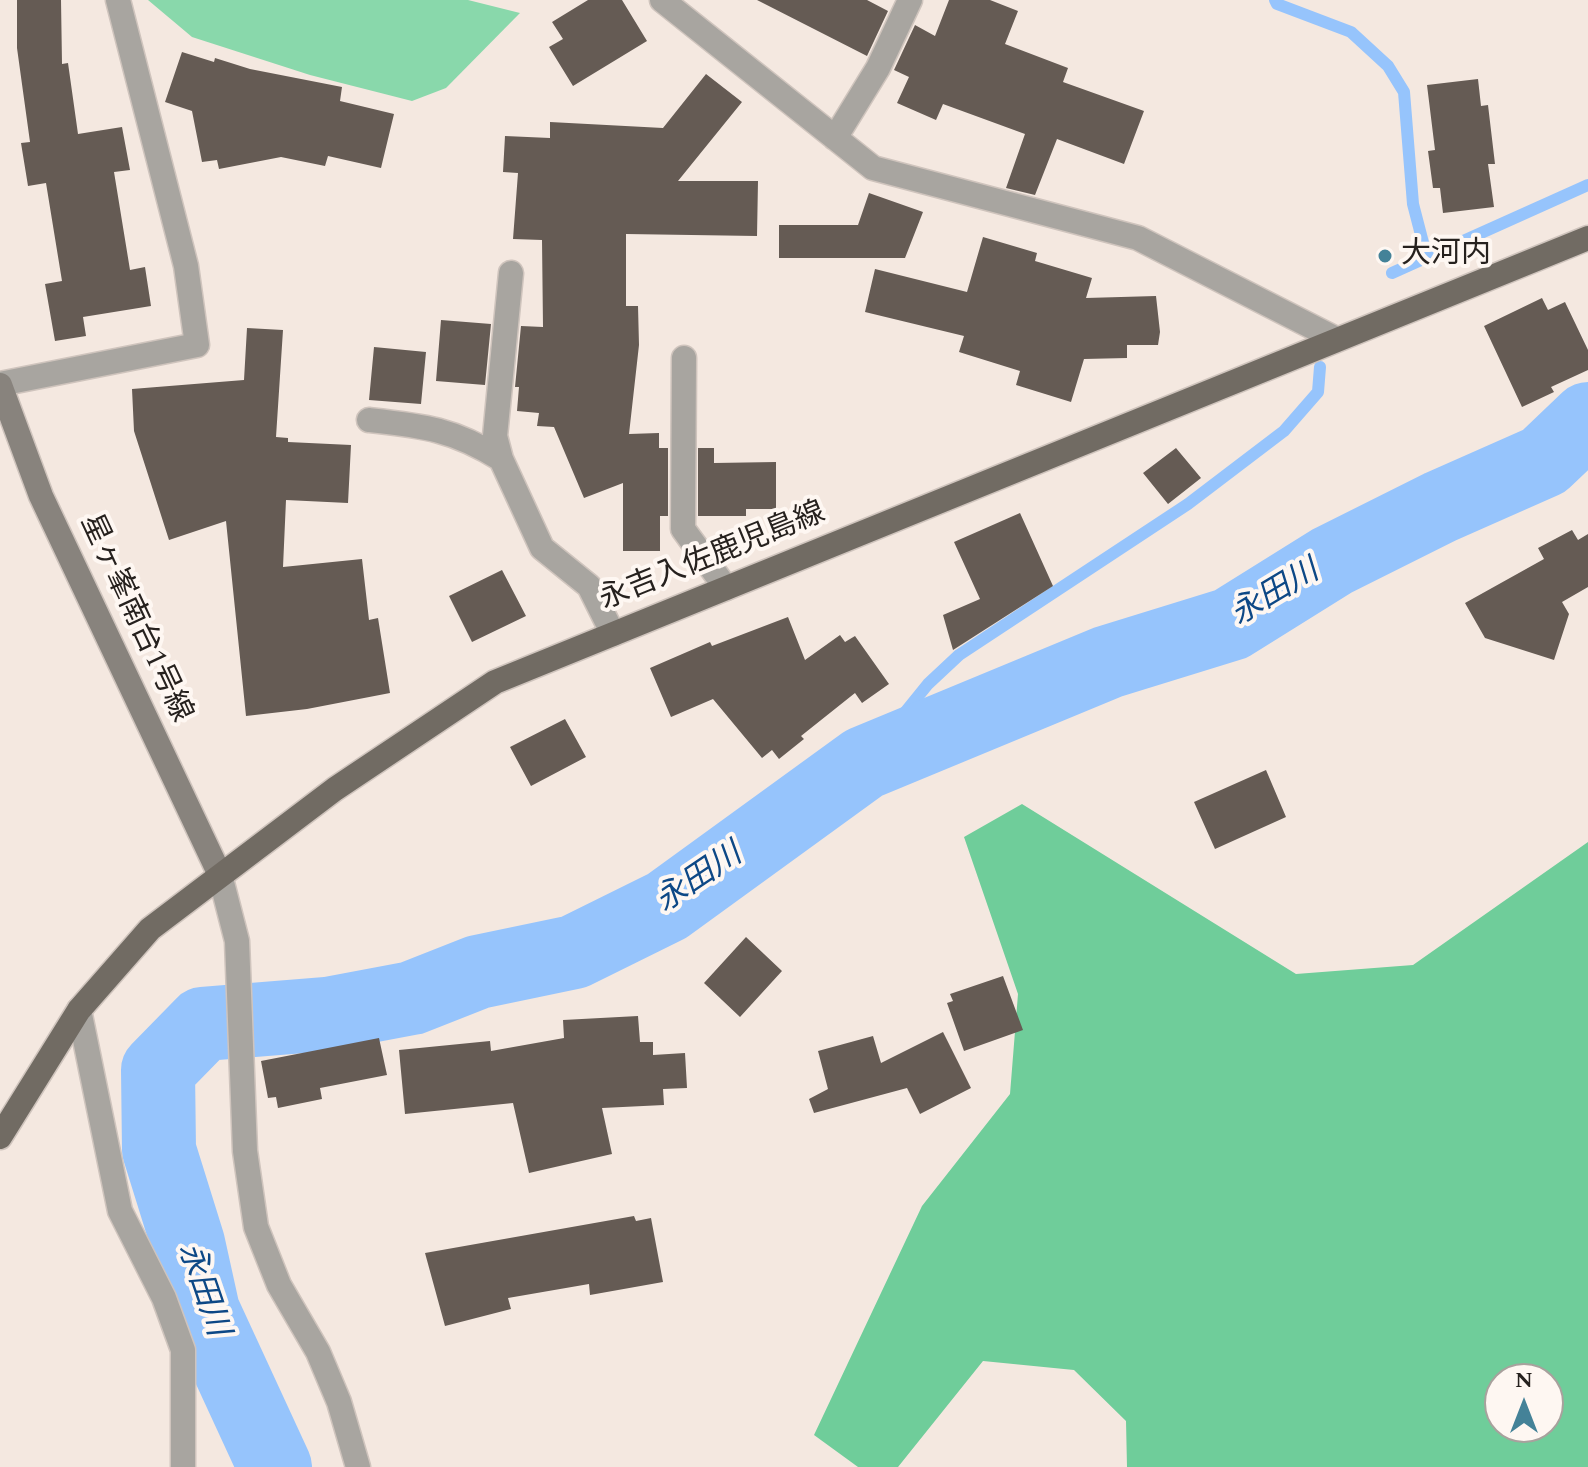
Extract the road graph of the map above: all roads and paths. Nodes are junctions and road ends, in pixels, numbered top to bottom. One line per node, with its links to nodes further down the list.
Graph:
1 (118, 0): 10 (street)
2 (662, 0): 4 (street)
3 (910, 0): 5 (street)
4 (693, 10): 5 (street)
5 (835, 138): 8 (street)
6 (1587, 240): 8 (main road, 永吉入佐鹿児島線)
7 (511, 273): 12 (street)
8 (1336, 339): 13 (main road, 永吉入佐鹿児島線)
9 (684, 358): 13 (street)
10 (0, 384): 15 (street, 星ヶ峯南台1号線)
11 (369, 420): 12 (street)
12 (501, 459): 14 (street)
13 (726, 588): 14 (main road, 永吉入佐鹿児島線)
14 (613, 634): 15 (main road, 永吉入佐鹿児島線)
15 (220, 875): 16 (main road, 永吉入佐鹿児島線); 19 (street)
16 (79, 1010): 17 (main road, 永吉入佐鹿児島線); 18 (street)
17 (0, 1137)
18 (183, 1467)
19 (358, 1467)

